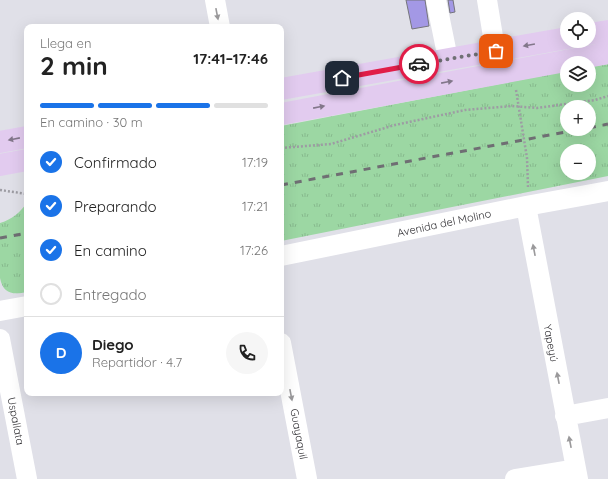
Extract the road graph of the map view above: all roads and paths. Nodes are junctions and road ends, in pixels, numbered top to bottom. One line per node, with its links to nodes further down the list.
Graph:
1 (215, 0): 4 (street, one-way to 4)
2 (436, 0): 10 (street)
3 (487, 0): 8 (street)
4 (219, 24)
5 (608, 31): 6 (main road)
6 (596, 33)
7 (560, 39): 8 (main road, one-way to 8)
8 (496, 51): 10 (main road); 11 (street)
9 (608, 53): 11 (main road)
10 (448, 59): 12 (main road)
11 (499, 73): 14 (path); 15 (main road, one-way to 11)
12 (284, 88)
13 (608, 96): 14 (path)
14 (518, 106): 18 (path); 24 (path)
15 (284, 113)
16 (24, 138): 17 (main road, one-way to 17)
17 (0, 142)
18 (284, 148)
19 (24, 161): 20 (main road)
20 (0, 165)
21 (0, 190): 23 (path)
22 (608, 191): 24 (street, Avenida del Molino)
23 (24, 194)
24 (526, 206): 25 (street, Avenida del Molino); 31 (street, Yapeyú, one-way to 24)
25 (284, 255)
26 (24, 307): 27 (street)
27 (0, 311)
28 (0, 339): 33 (street, Uspallata)
29 (284, 359): 34 (street, Guayaquil, one-way to 34)
30 (608, 408): 31 (street)
31 (565, 416): 32 (street, Yapeyú, one-way to 31)
32 (577, 474): 35 (street)
33 (27, 479)
34 (307, 479)
35 (515, 479)

